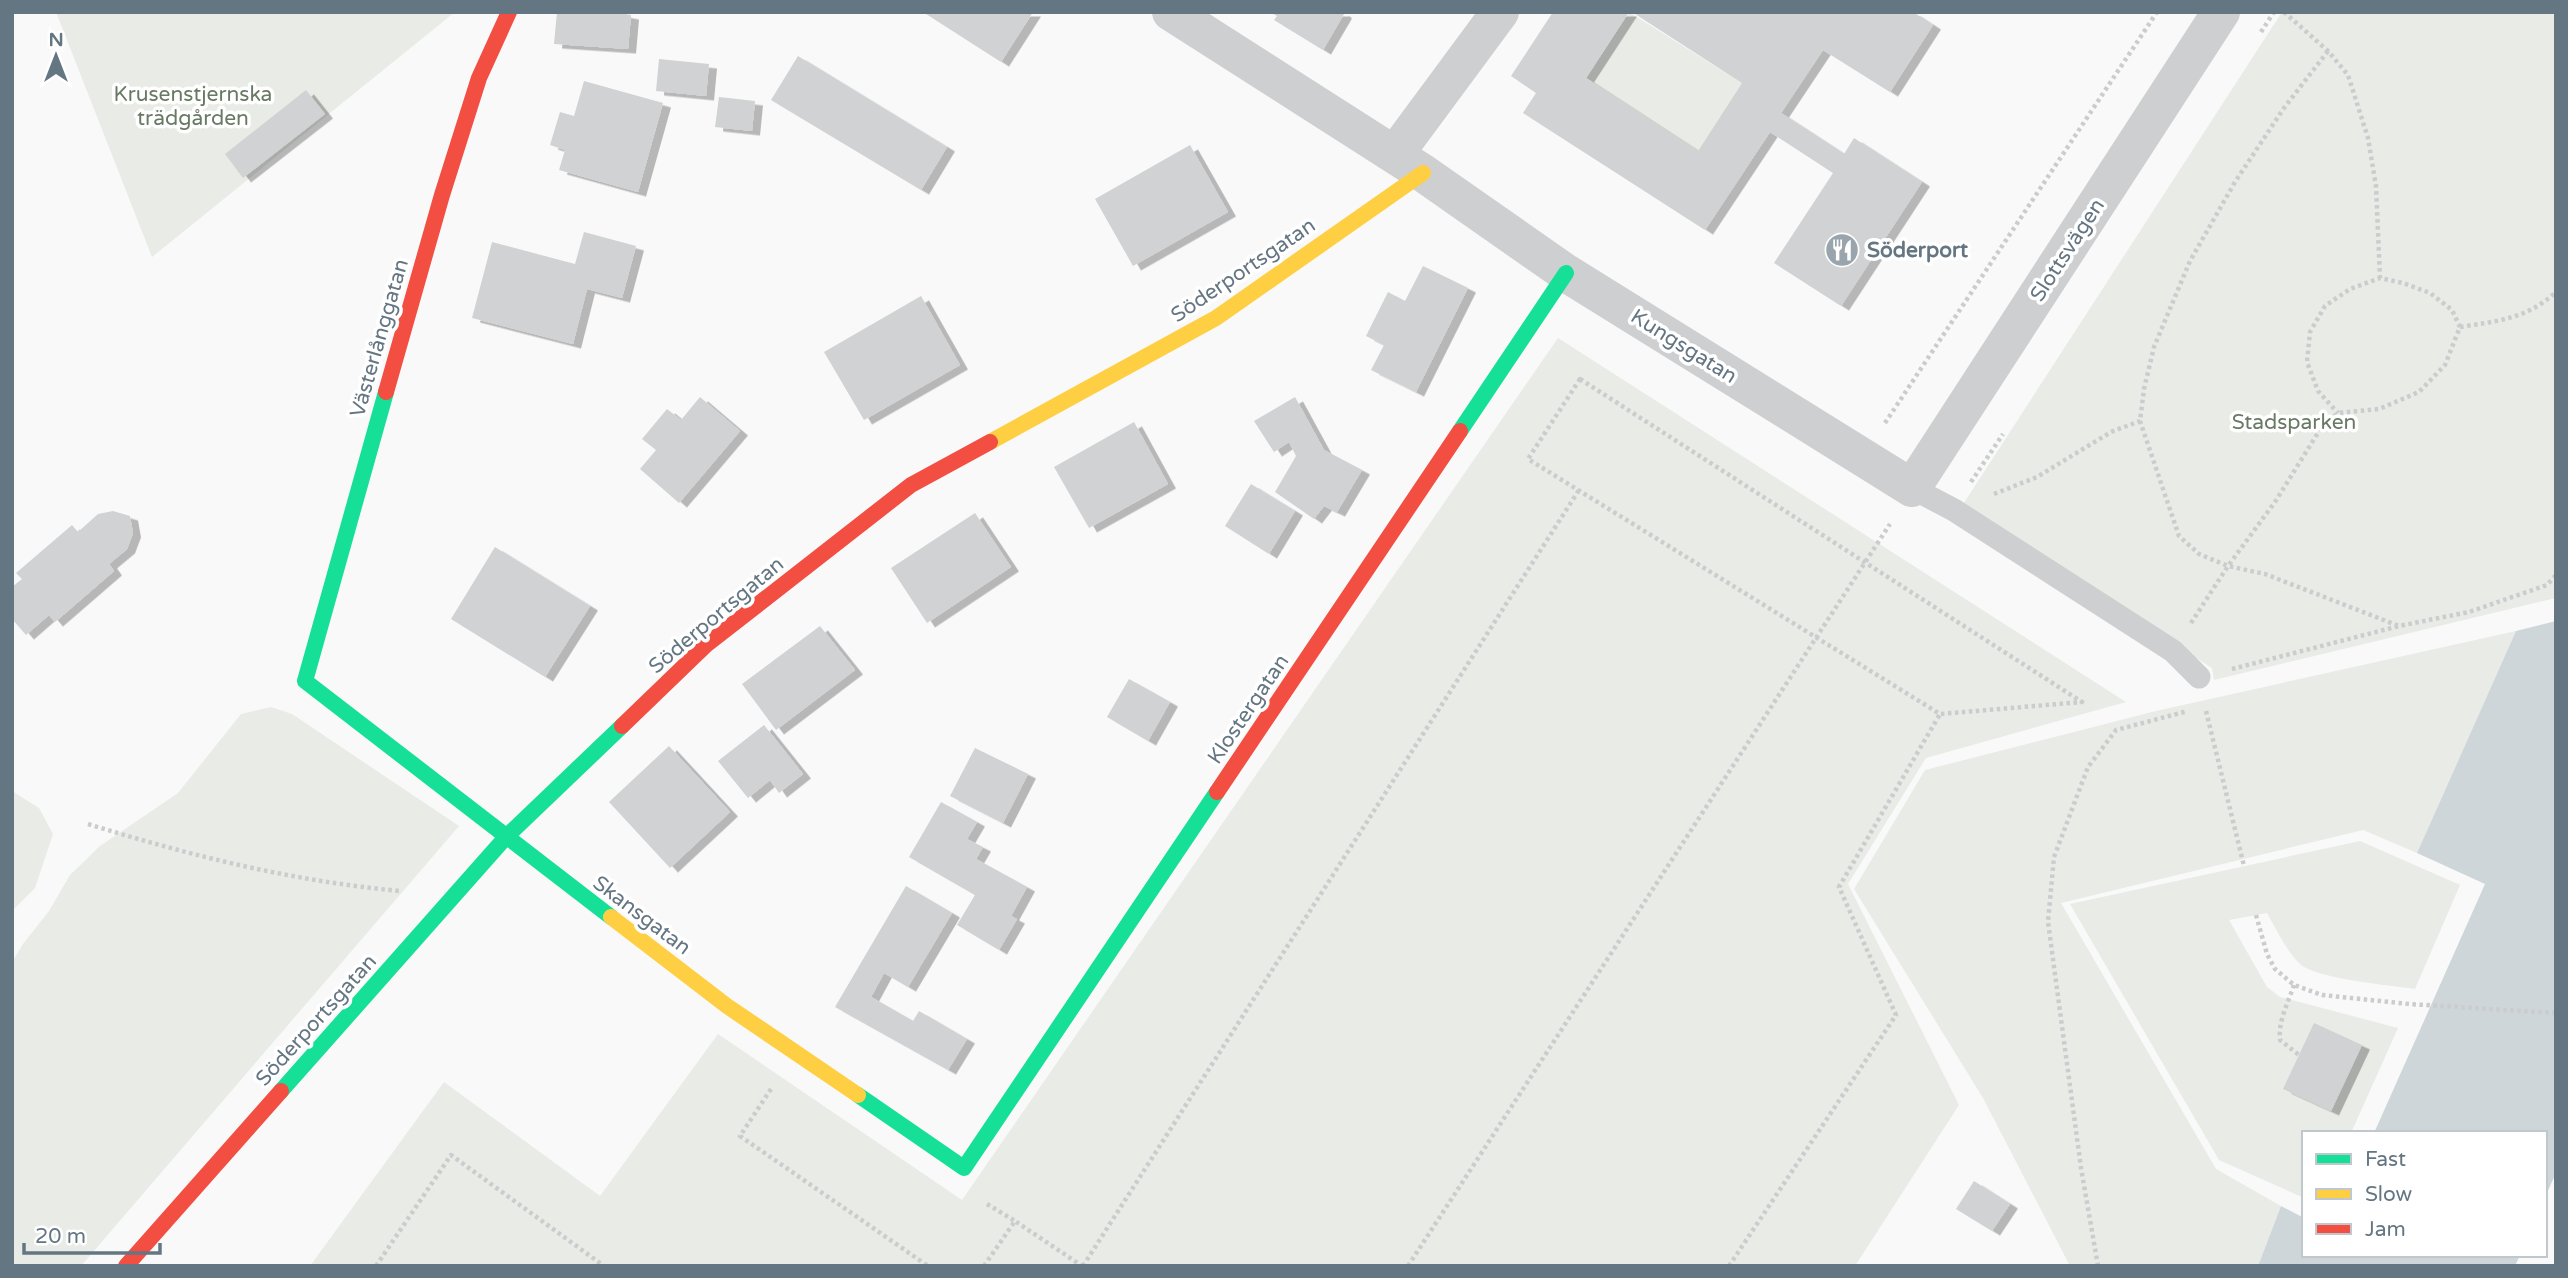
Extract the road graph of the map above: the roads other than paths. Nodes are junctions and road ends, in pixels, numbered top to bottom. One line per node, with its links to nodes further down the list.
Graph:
1 (509, 12): 9 (street, Västerlånggatan)
2 (1171, 12): 5 (street, Kungsgatan)
3 (1500, 12): 5 (street)
4 (2221, 12): 7 (street, Slottsvägen)
5 (1409, 163): 6 (street, Kungsgatan); 10 (street, Söderportsgatan)
6 (1566, 273): 7 (street, Kungsgatan); 11 (street, Klostergatan)
7 (1913, 488): 8 (lane, Kungsgatan)
8 (2199, 677)
9 (305, 681): 10 (street, Skansgatan)
10 (506, 837): 11 (street, Skansgatan); 12 (street, Söderportsgatan)
11 (964, 1168)
12 (126, 1266)

